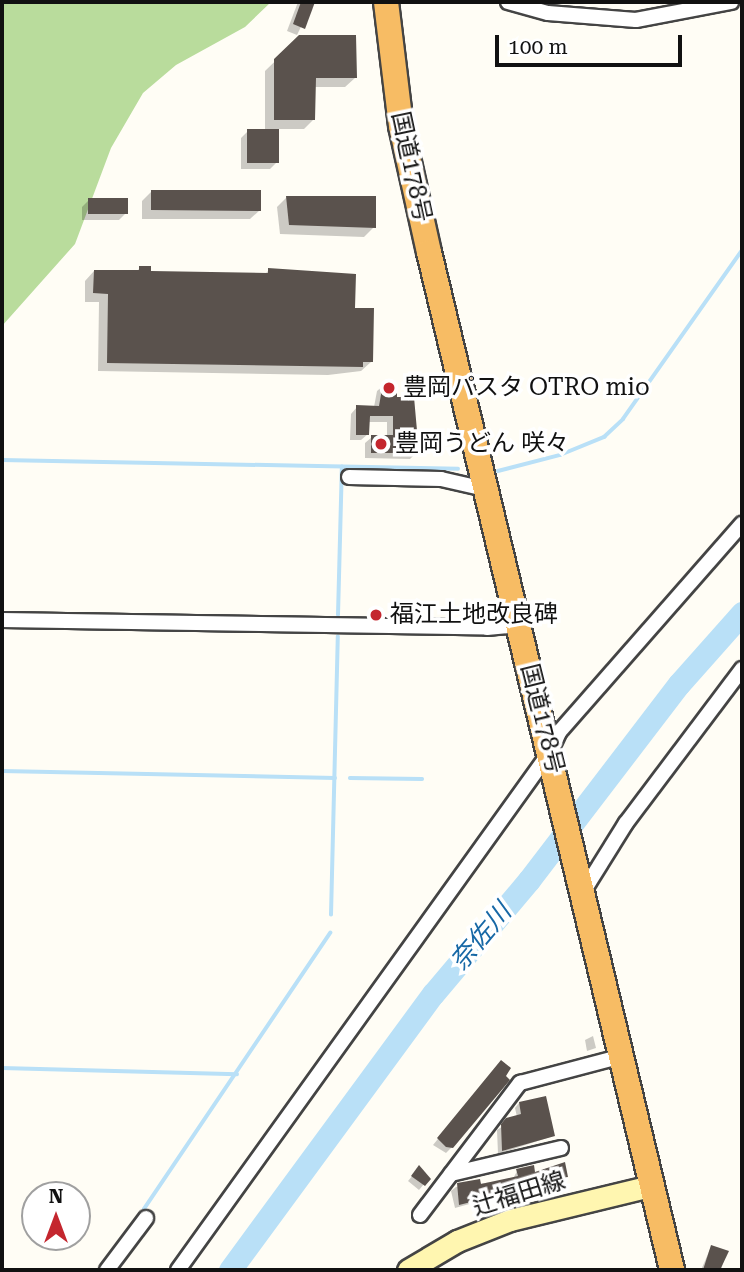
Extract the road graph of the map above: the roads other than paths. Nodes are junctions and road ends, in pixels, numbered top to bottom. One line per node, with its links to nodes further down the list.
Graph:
1 (386, 2): 5 (highway, 国道178号)
2 (508, 2): 3 (street)
3 (731, 2)
4 (349, 477): 5 (street)
5 (485, 489): 8 (highway, 国道178号)
6 (742, 524): 10 (street)
7 (2, 620): 8 (street)
8 (519, 625): 10 (highway, 国道178号)
9 (742, 669): 11 (street)
10 (552, 759): 11 (highway, 国道178号); 19 (street)
11 (582, 886): 12 (highway, 国道178号)
12 (622, 1056): 14 (street); 15 (highway, 国道178号)
13 (561, 1148): 14 (street)
14 (451, 1174): 16 (street)
15 (651, 1186): 20 (main road, 辻福田線); 21 (highway, 国道178号)
16 (420, 1214)
17 (146, 1218): 18 (street)
18 (107, 1270)
19 (178, 1270)
20 (408, 1270)
21 (672, 1270)

